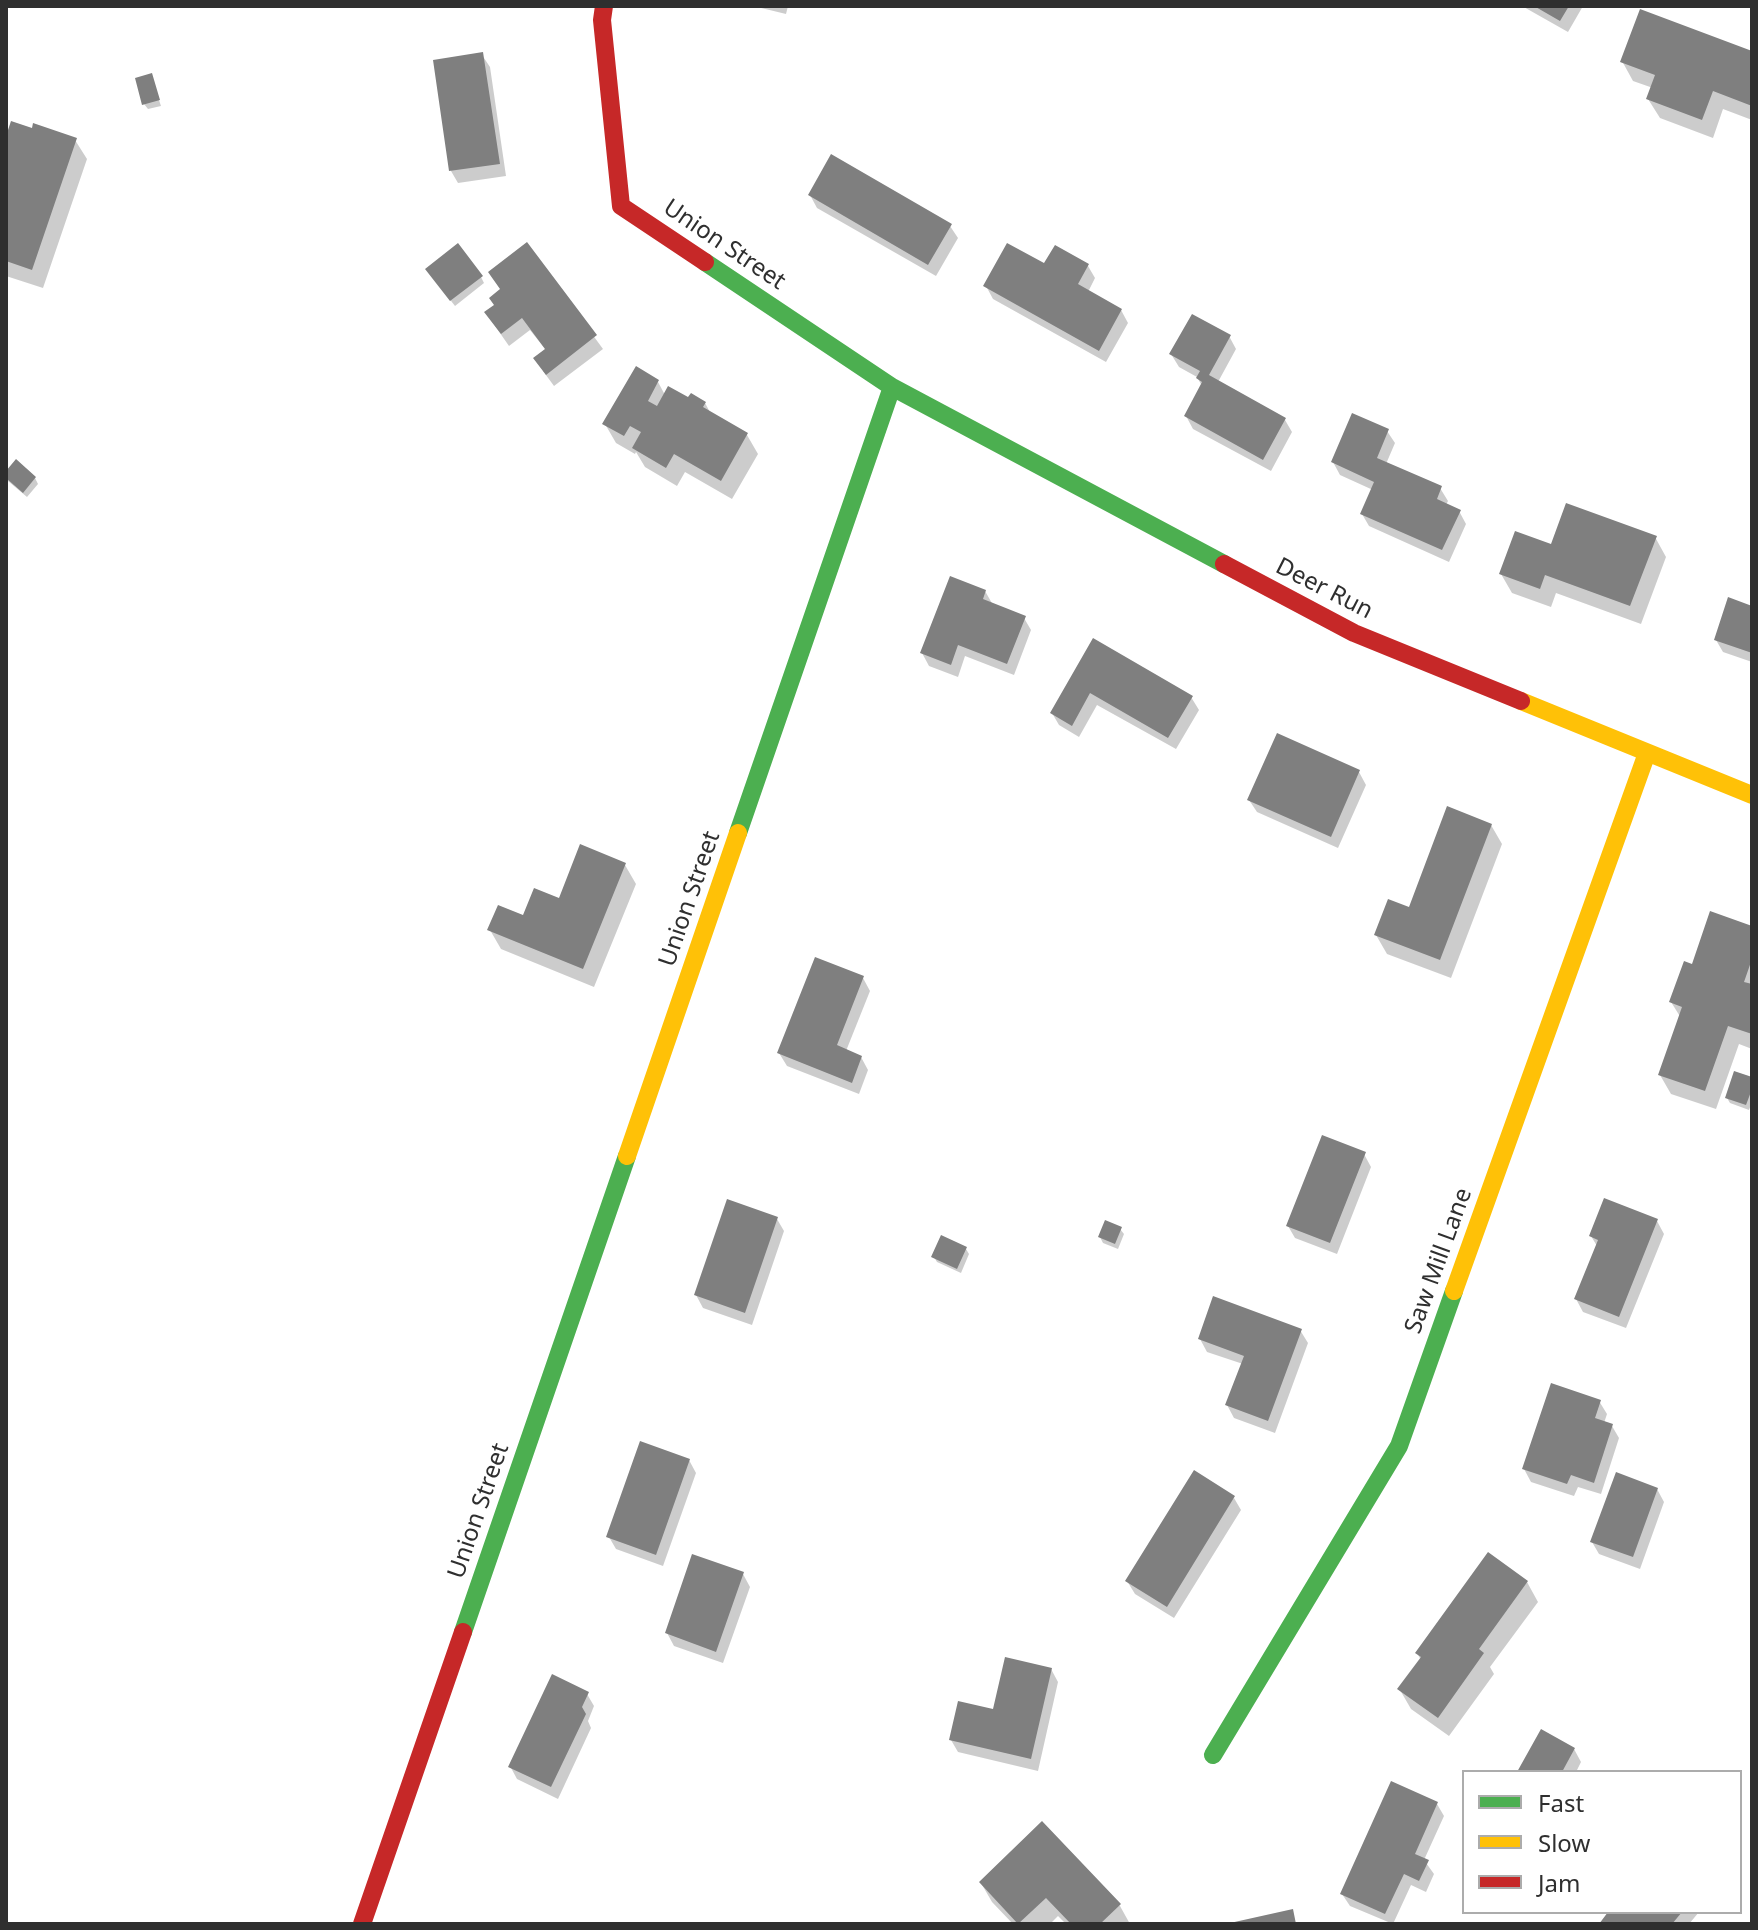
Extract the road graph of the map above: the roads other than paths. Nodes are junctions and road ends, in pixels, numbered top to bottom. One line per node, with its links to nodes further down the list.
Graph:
1 (604, 6): 2 (street, Union Street)
2 (892, 387): 3 (street, Deer Run); 6 (street, Union Street)
3 (1647, 753): 4 (street, Deer Run); 5 (street, Saw Mill Lane)
4 (1752, 795)
5 (1213, 1755)
6 (362, 1924)

